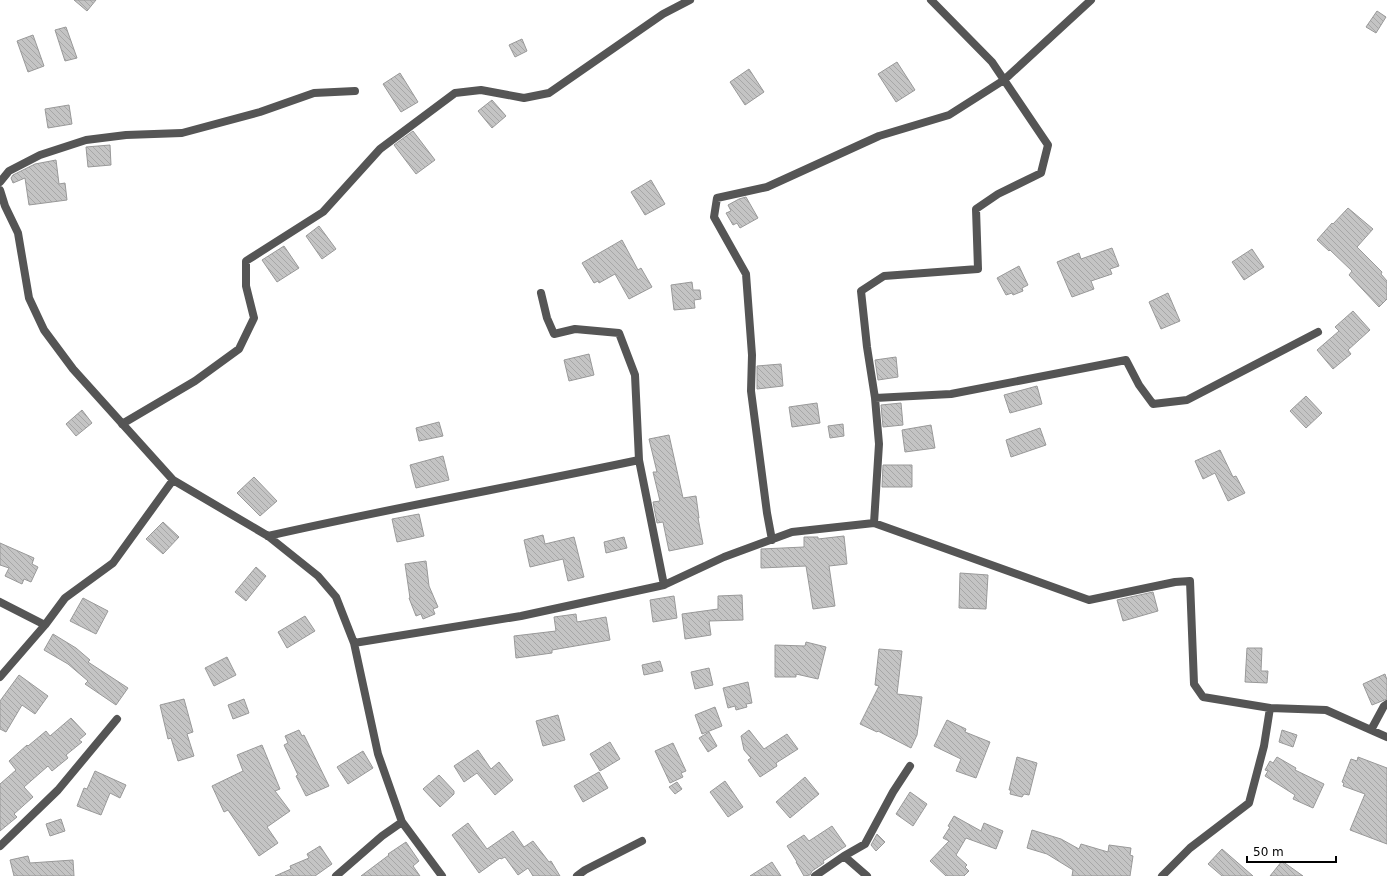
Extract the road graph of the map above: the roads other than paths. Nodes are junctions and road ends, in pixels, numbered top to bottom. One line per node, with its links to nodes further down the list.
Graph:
1 (690, 0): 11 (street)
2 (931, 0): 4 (street)
3 (1091, 0): 4 (street)
4 (1004, 80): 10 (street); 16 (street)
5 (355, 91): 6 (street)
6 (0, 182)
7 (0, 190): 11 (street)
8 (540, 293): 12 (street)
9 (1318, 332): 10 (street)
10 (875, 398): 14 (street)
11 (122, 424): 13 (street)
12 (639, 460): 15 (street); 17 (street)
13 (173, 480): 15 (street); 19 (street)
14 (874, 523): 16 (street); 23 (street)
15 (268, 536): 20 (street)
16 (772, 540): 17 (street)
17 (664, 585): 20 (street)
18 (0, 602): 19 (street)
19 (45, 625): 21 (street)
20 (354, 643): 28 (street)
21 (0, 677)
22 (1387, 704): 25 (street)
23 (1270, 708): 25 (street); 37 (street)
24 (117, 719): 30 (street)
25 (1372, 730): 26 (street)
26 (1387, 737)
27 (910, 766): 31 (street)
28 (402, 822): 32 (street); 33 (street)
29 (642, 841): 34 (street)
30 (0, 846)
31 (844, 856): 35 (street); 36 (street)
32 (336, 876)
33 (442, 876)
34 (577, 876)
35 (815, 876)
36 (867, 876)
37 (1162, 876)

